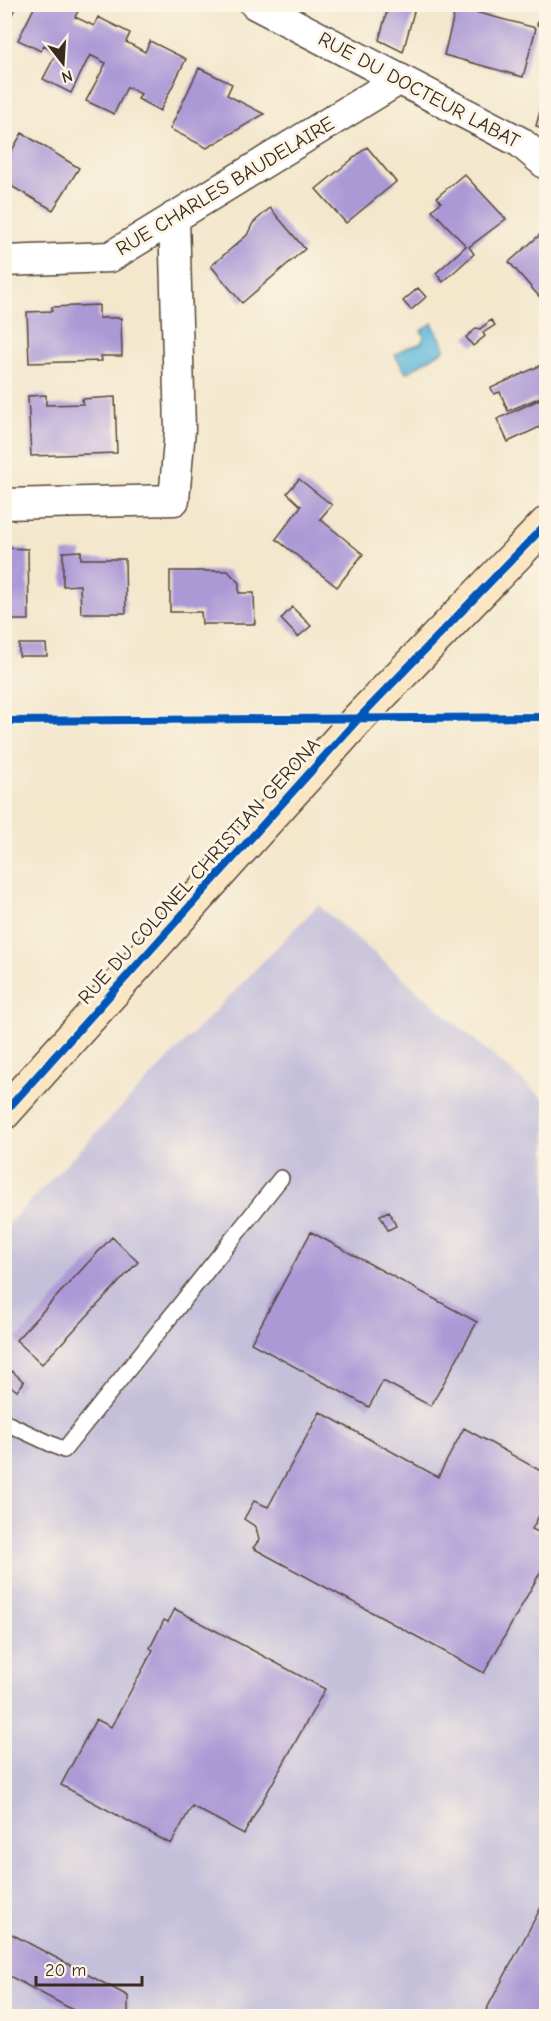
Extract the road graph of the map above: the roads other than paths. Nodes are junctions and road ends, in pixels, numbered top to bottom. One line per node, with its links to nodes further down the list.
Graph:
1 (255, 4): 2 (street, RUE DU DOCTEUR LABAT)
2 (400, 80): 3 (street, RUE DU DOCTEUR LABAT); 4 (street, RUE CHARLES BAUDELAIRE)
3 (546, 164)
4 (174, 217): 5 (street, RUE CHARLES BAUDELAIRE); 6 (street)
5 (4, 261)
6 (4, 504)
7 (546, 524): 8 (street, RUE DU COLONEL CHRISTIAN GERONA)
8 (4, 1113)
9 (281, 1178): 10 (lane)
10 (4, 1422)

